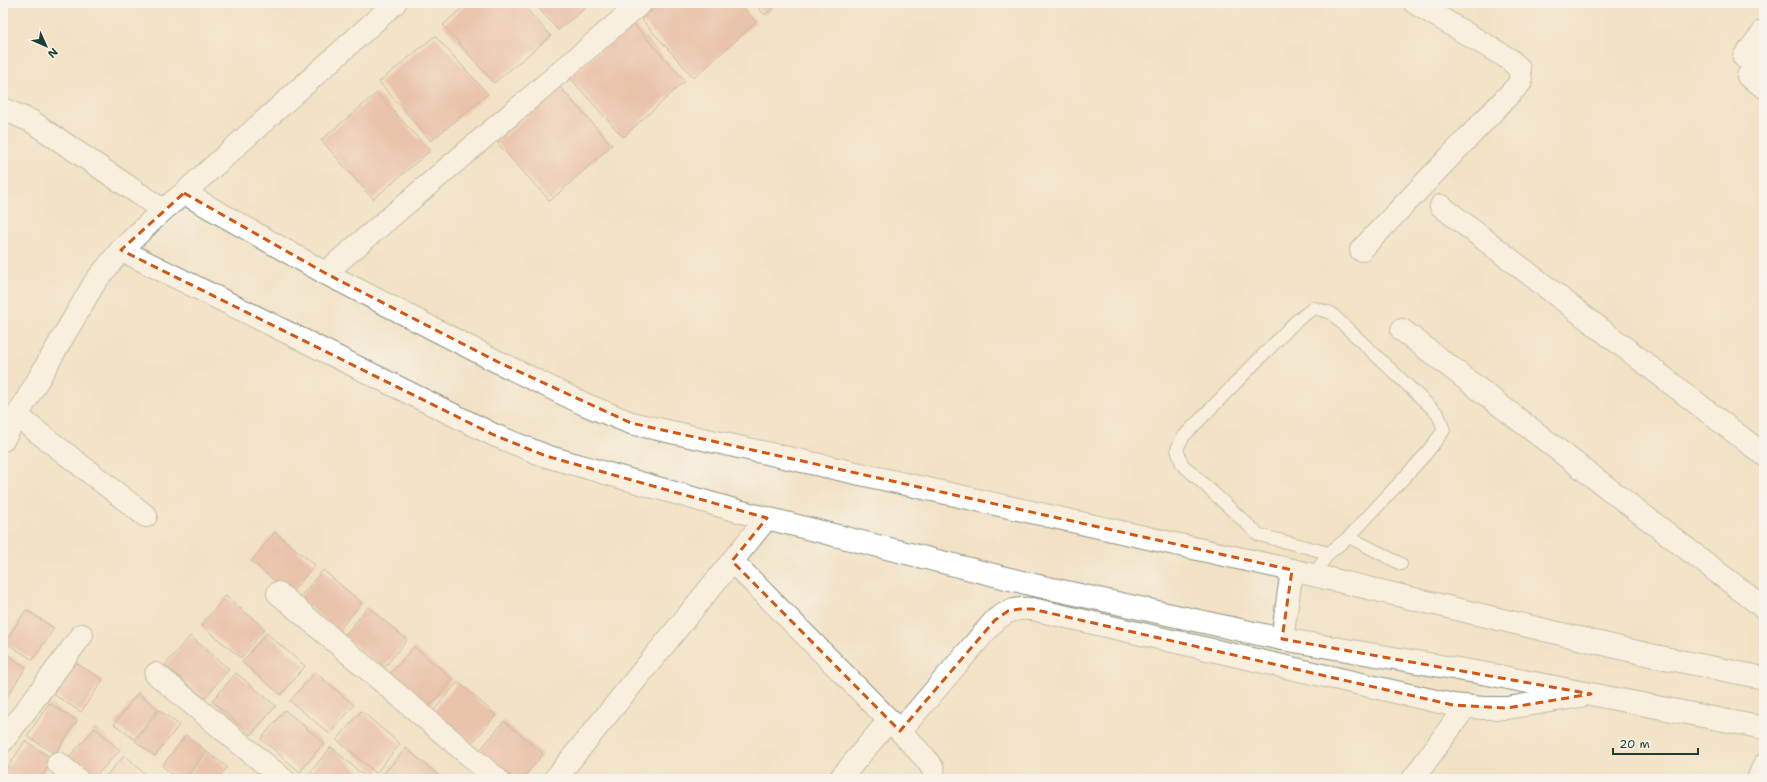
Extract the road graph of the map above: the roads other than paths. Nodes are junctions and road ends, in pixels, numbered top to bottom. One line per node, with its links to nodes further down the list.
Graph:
1 (395, 3): 7 (street)
2 (641, 3): 12 (street)
3 (1415, 3): 11 (street)
4 (1764, 31): 5 (street)
5 (1759, 77)
6 (3, 109): 9 (street)
7 (184, 193): 9 (street); 12 (street)
8 (1441, 206): 16 (street)
9 (163, 210): 10 (street)
10 (120, 250): 14 (street); 18 (street)
11 (1361, 250)
12 (325, 273): 23 (street)
13 (1402, 330): 25 (street)
14 (17, 416): 15 (street); 17 (street)
15 (3, 440)
16 (1764, 455)
17 (146, 516)
18 (767, 518): 21 (street); 26 (street)
19 (1348, 537): 20 (lane); 20 (lane); 22 (lane)
20 (1329, 553): 23 (lane)
21 (732, 561): 32 (street); 40 (street)
22 (1401, 564)
23 (1298, 577): 26 (street); 29 (street)
24 (278, 593): 39 (street)
25 (1764, 608)
26 (1283, 630): 30 (street)
27 (82, 635): 34 (street)
28 (156, 674): 38 (street)
29 (1764, 678)
30 (1591, 694): 31 (street); 33 (street)
31 (1466, 706): 32 (street); 43 (street)
32 (895, 725): 41 (street); 42 (street)
33 (1764, 728)
34 (3, 741)
35 (58, 763): 37 (street)
36 (1764, 765): 44 (street)
37 (77, 779)
38 (283, 779)
39 (497, 779)
40 (556, 779)
41 (840, 779)
42 (934, 779)
43 (1413, 779)
44 (1758, 779)

